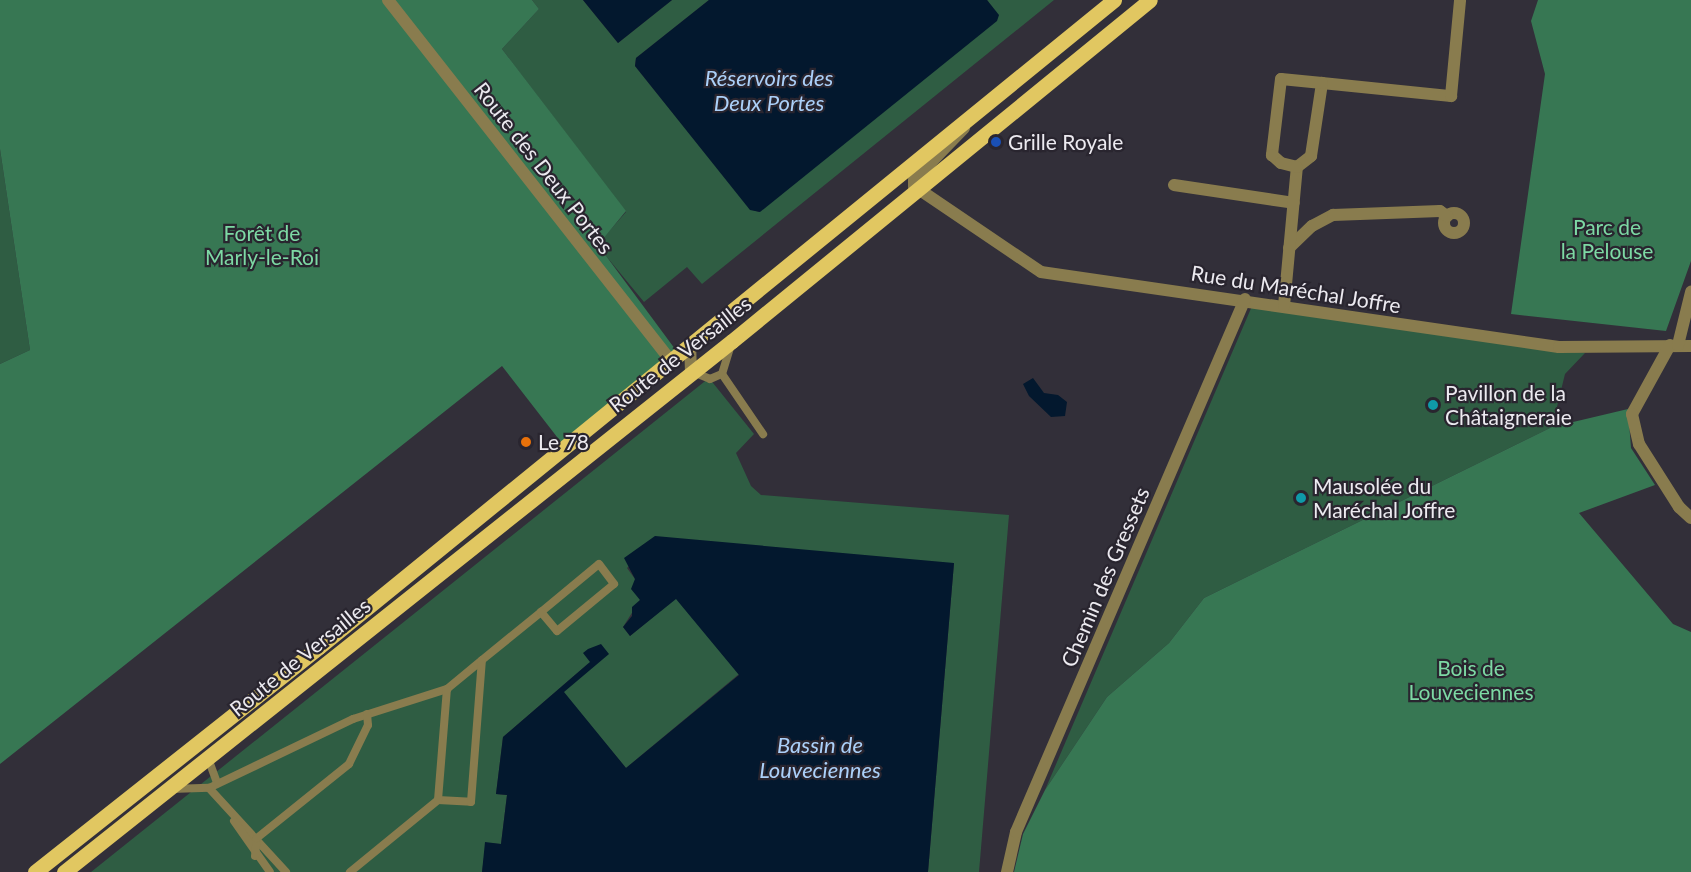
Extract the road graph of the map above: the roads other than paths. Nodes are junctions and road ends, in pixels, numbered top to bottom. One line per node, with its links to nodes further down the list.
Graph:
1 (388, 0): 19 (street, Route des Deux Portes)
2 (1114, 0): 6 (main road, Route de Versailles)
3 (1150, 0): 9 (main road, Route de Versailles)
4 (1460, 0): 5 (street)
5 (1322, 83): 7 (street); 7 (street)
6 (975, 112): 9 (street); 17 (main road, Route de Versailles)
7 (1297, 167): 10 (street)
8 (1174, 185): 10 (street)
9 (919, 190): 14 (street, Rue du Maréchal Joffre); 16 (main road, Route de Versailles)
10 (1294, 203): 12 (street)
11 (1447, 216): 12 (street)
12 (1289, 248): 15 (street)
13 (1691, 292): 18 (street)
14 (1245, 299): 15 (street, Rue du Maréchal Joffre); 41 (street, Chemin des Gressets)
15 (1284, 306): 18 (street, Rue du Maréchal Joffre)
16 (732, 341): 20 (main road, Route de Versailles); 21 (lane)
17 (690, 343): 19 (main road, Route de Versailles); 20 (street)
18 (1680, 346): 23 (street)
19 (670, 360): 36 (main road, Route de Versailles)
20 (691, 372): 21 (lane); 28 (main road, Route de Versailles)
21 (722, 374): 22 (lane)
22 (763, 434)
23 (1691, 518)
24 (541, 612): 24 (lane); 25 (lane)
25 (482, 660): 26 (lane); 32 (lane)
26 (447, 689): 27 (lane); 32 (lane)
27 (367, 714): 29 (lane); 34 (lane)
28 (208, 758): 29 (lane); 31 (main road, Route de Versailles)
29 (217, 783): 30 (lane)
30 (209, 788): 31 (lane); 33 (lane)
31 (169, 789): 37 (main road, Route de Versailles)
32 (438, 800): 40 (lane)
33 (229, 812): 34 (lane); 35 (lane)
34 (258, 838): 35 (lane); 39 (lane)
35 (255, 856): 38 (lane)
36 (35, 872)
37 (64, 872)
38 (270, 872)
39 (286, 872)
40 (350, 872)
41 (1007, 872)

